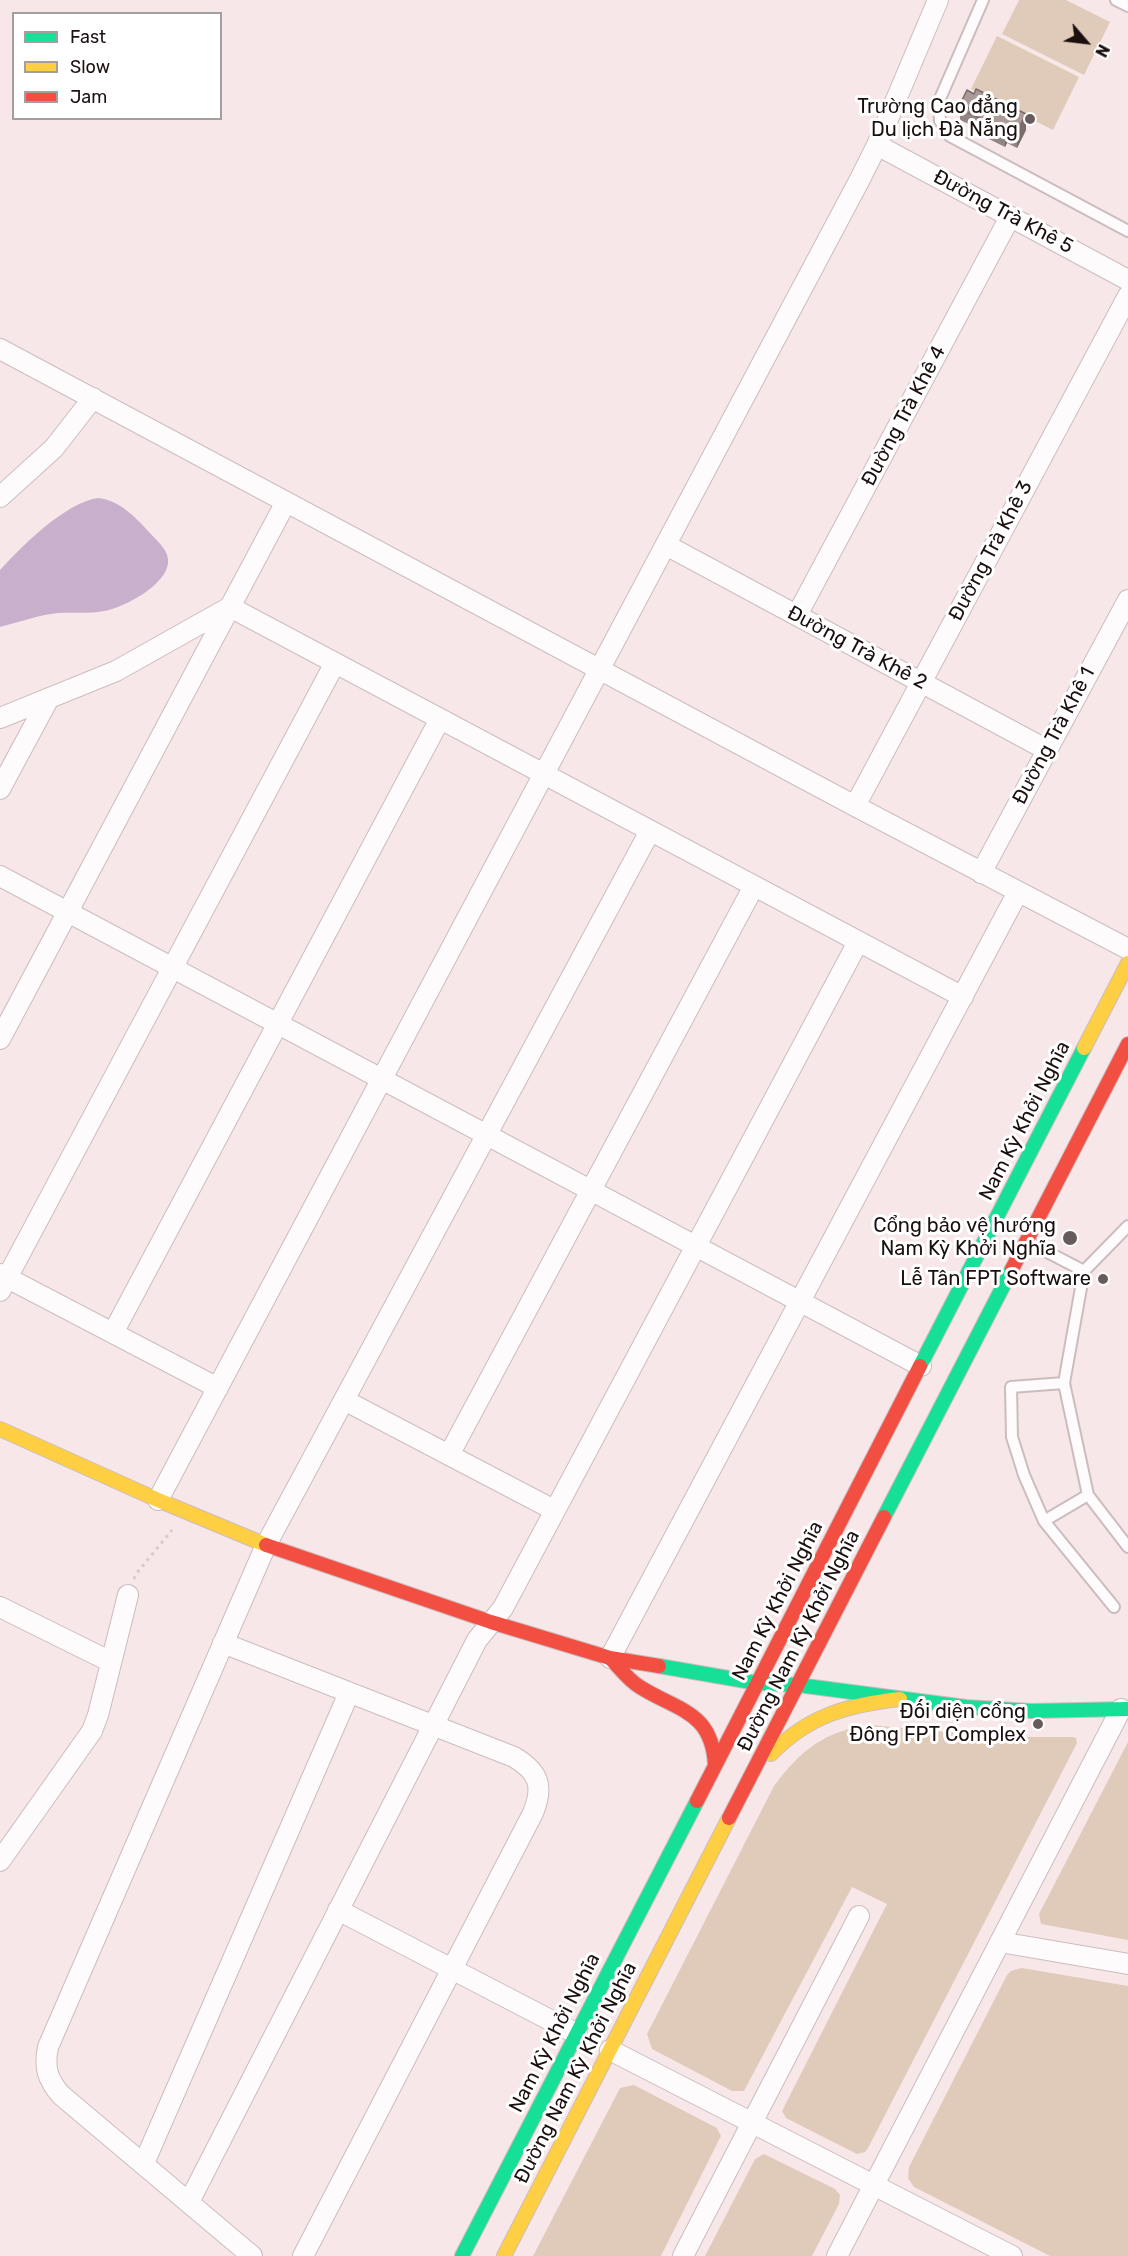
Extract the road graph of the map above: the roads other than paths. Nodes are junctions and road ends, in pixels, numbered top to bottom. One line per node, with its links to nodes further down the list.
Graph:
1 (938, 0): 5 (street)
2 (983, 0): 7 (lane)
3 (1116, 0): 4 (lane)
4 (1128, 6)
5 (877, 145): 6 (street, Đường Trà Khê 5); 14 (street)
6 (1011, 217): 8 (street, Đường Trà Khê 5); 17 (street, Đường Trà Khê 4)
7 (1128, 231)
8 (1128, 280)
9 (1128, 296): 20 (street, Đường Trà Khê 3)
10 (0, 349): 11 (street)
11 (93, 398): 12 (street); 13 (street)
12 (0, 497)
13 (286, 502): 16 (street); 19 (street)
14 (666, 545): 17 (street, Đường Trà Khê 2); 19 (street)
15 (1128, 600): 24 (street, Đường Trà Khê 1)
16 (230, 606): 18 (street); 21 (street); 33 (street)
17 (796, 615): 20 (street, Đường Trà Khê 2)
18 (334, 663): 23 (street); 37 (street)
19 (600, 670): 25 (street); 27 (street)
20 (921, 682): 24 (street, Đường Trà Khê 2); 27 (street, Đường Trà Khê 3)
21 (49, 698): 22 (street); 26 (street)
22 (0, 718)
23 (440, 719): 25 (street); 39 (street)
24 (1047, 750): 29 (street, Đường Trà Khê 1)
25 (545, 775): 28 (street); 42 (street)
26 (0, 789)
27 (855, 806): 29 (street)
28 (650, 831): 31 (street); 43 (street)
29 (981, 873): 32 (street)
30 (0, 876): 33 (street)
31 (754, 886): 34 (street); 44 (street)
32 (1018, 892): 35 (street); 38 (street)
33 (68, 912): 37 (street); 40 (street)
34 (858, 942): 38 (street); 47 (street)
35 (1128, 949)
36 (1128, 963): 52 (main road, Nam Kỳ Khởi Nghĩa)
37 (172, 969): 39 (street); 49 (street)
38 (963, 997): 50 (street)
39 (278, 1024): 42 (street); 51 (street)
40 (0, 1039)
41 (1128, 1044): 46 (main road, Đường Nam Kỳ Khởi Nghĩa)
42 (382, 1080): 43 (street); 54 (street)
43 (487, 1136): 44 (street); 55 (street)
44 (591, 1190): 47 (street); 57 (street)
45 (1128, 1226): 48 (lane)
46 (1027, 1241): 48 (lane); 72 (main road, Đường Nam Kỳ Khởi Nghĩa)
47 (696, 1247): 50 (street); 60 (street)
48 (1084, 1271): 53 (lane)
49 (2, 1281): 51 (street)
50 (800, 1303): 52 (street); 69 (street)
51 (113, 1334): 54 (street)
52 (921, 1366): 71 (main road, Nam Kỳ Khởi Nghĩa)
53 (1064, 1383): 58 (lane); 61 (lane)
54 (218, 1388): 59 (street)
55 (344, 1400): 57 (street); 62 (street)
56 (0, 1429): 59 (main road)
57 (449, 1455): 60 (street)
58 (1088, 1495): 61 (lane); 63 (lane)
59 (158, 1500): 62 (main road)
60 (554, 1510): 67 (street)
61 (1044, 1521): 66 (lane)
62 (266, 1545): 67 (main road); 68 (street)
63 (1128, 1547)
64 (128, 1595): 70 (street)
65 (0, 1607): 70 (street)
66 (1114, 1607)
67 (491, 1622): 69 (main road); 76 (street)
68 (223, 1643): 73 (street); 88 (street)
69 (610, 1658): 71 (main road); 77 (main road)
70 (111, 1662): 79 (street)
71 (758, 1683): 72 (main road); 77 (main road, Nam Kỳ Khởi Nghĩa)
72 (798, 1685): 74 (main road); 78 (main road, Đường Nam Kỳ Khởi Nghĩa)
73 (349, 1693): 76 (street); 88 (street)
74 (900, 1700): 75 (main road); 78 (main road)
75 (1124, 1709): 82 (street)
76 (433, 1725): 80 (street); 84 (street)
77 (715, 1765): 85 (main road, Nam Kỳ Khởi Nghĩa)
78 (751, 1777): 86 (main road, Đường Nam Kỳ Khởi Nghĩa)
79 (0, 1861)
80 (338, 1910): 84 (street); 90 (street)
81 (859, 1916): 87 (street)
82 (1000, 1942): 83 (street); 89 (street)
83 (1128, 1964)
84 (451, 1969): 85 (street); 92 (street)
85 (577, 2034): 93 (main road, Nam Kỳ Khởi Nghĩa)
86 (610, 2050): 87 (street); 94 (main road, Đường Nam Kỳ Khởi Nghĩa)
87 (752, 2122): 89 (street); 95 (street)
88 (144, 2163): 90 (street)
89 (873, 2185): 96 (street); 97 (street)
90 (189, 2202): 91 (street)
91 (252, 2256)
92 (303, 2256)
93 (462, 2256)
94 (504, 2256)
95 (683, 2256)
96 (837, 2256)
97 (1012, 2256)

